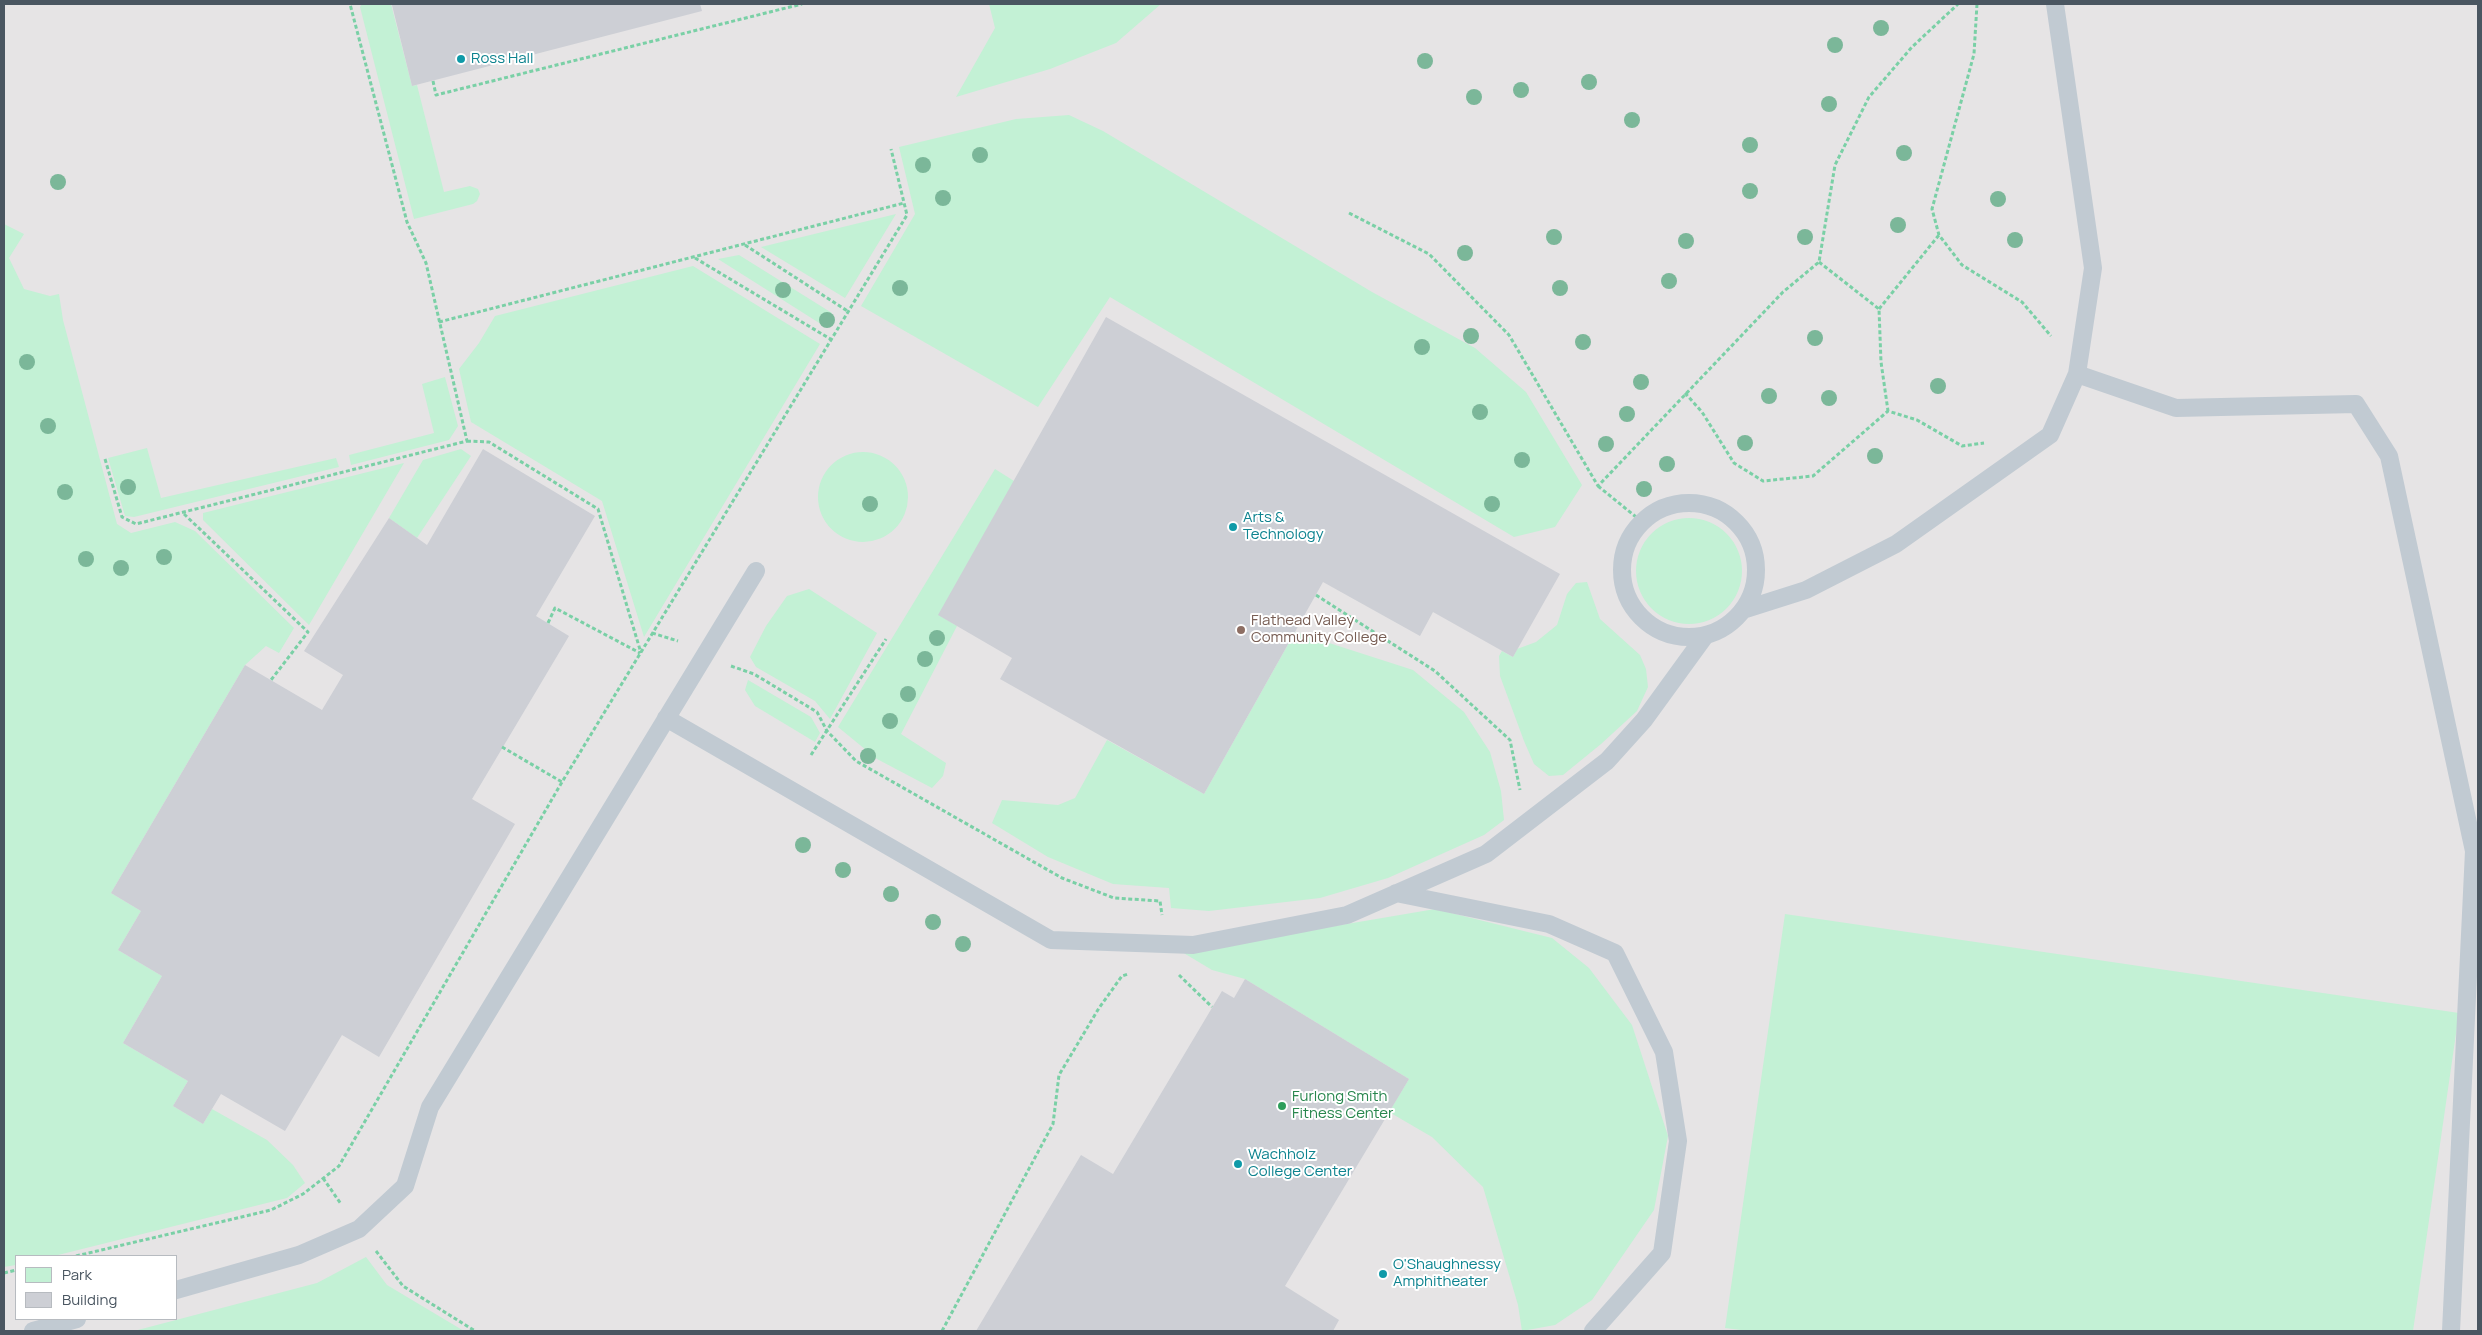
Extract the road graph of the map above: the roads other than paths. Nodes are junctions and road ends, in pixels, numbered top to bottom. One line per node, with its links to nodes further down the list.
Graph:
1 (2055, 4): 2 (lane)
2 (2077, 374): 4 (lane); 12 (lane)
3 (756, 571): 6 (lane)
4 (1743, 610): 5 (lane); 5 (lane)
5 (1705, 636): 7 (lane)
6 (666, 718): 7 (lane); 8 (lane)
7 (1396, 893): 11 (lane)
8 (178, 1289)
9 (73, 1320): 10 (lane)
10 (33, 1331)
11 (1593, 1331)
12 (2451, 1331)

